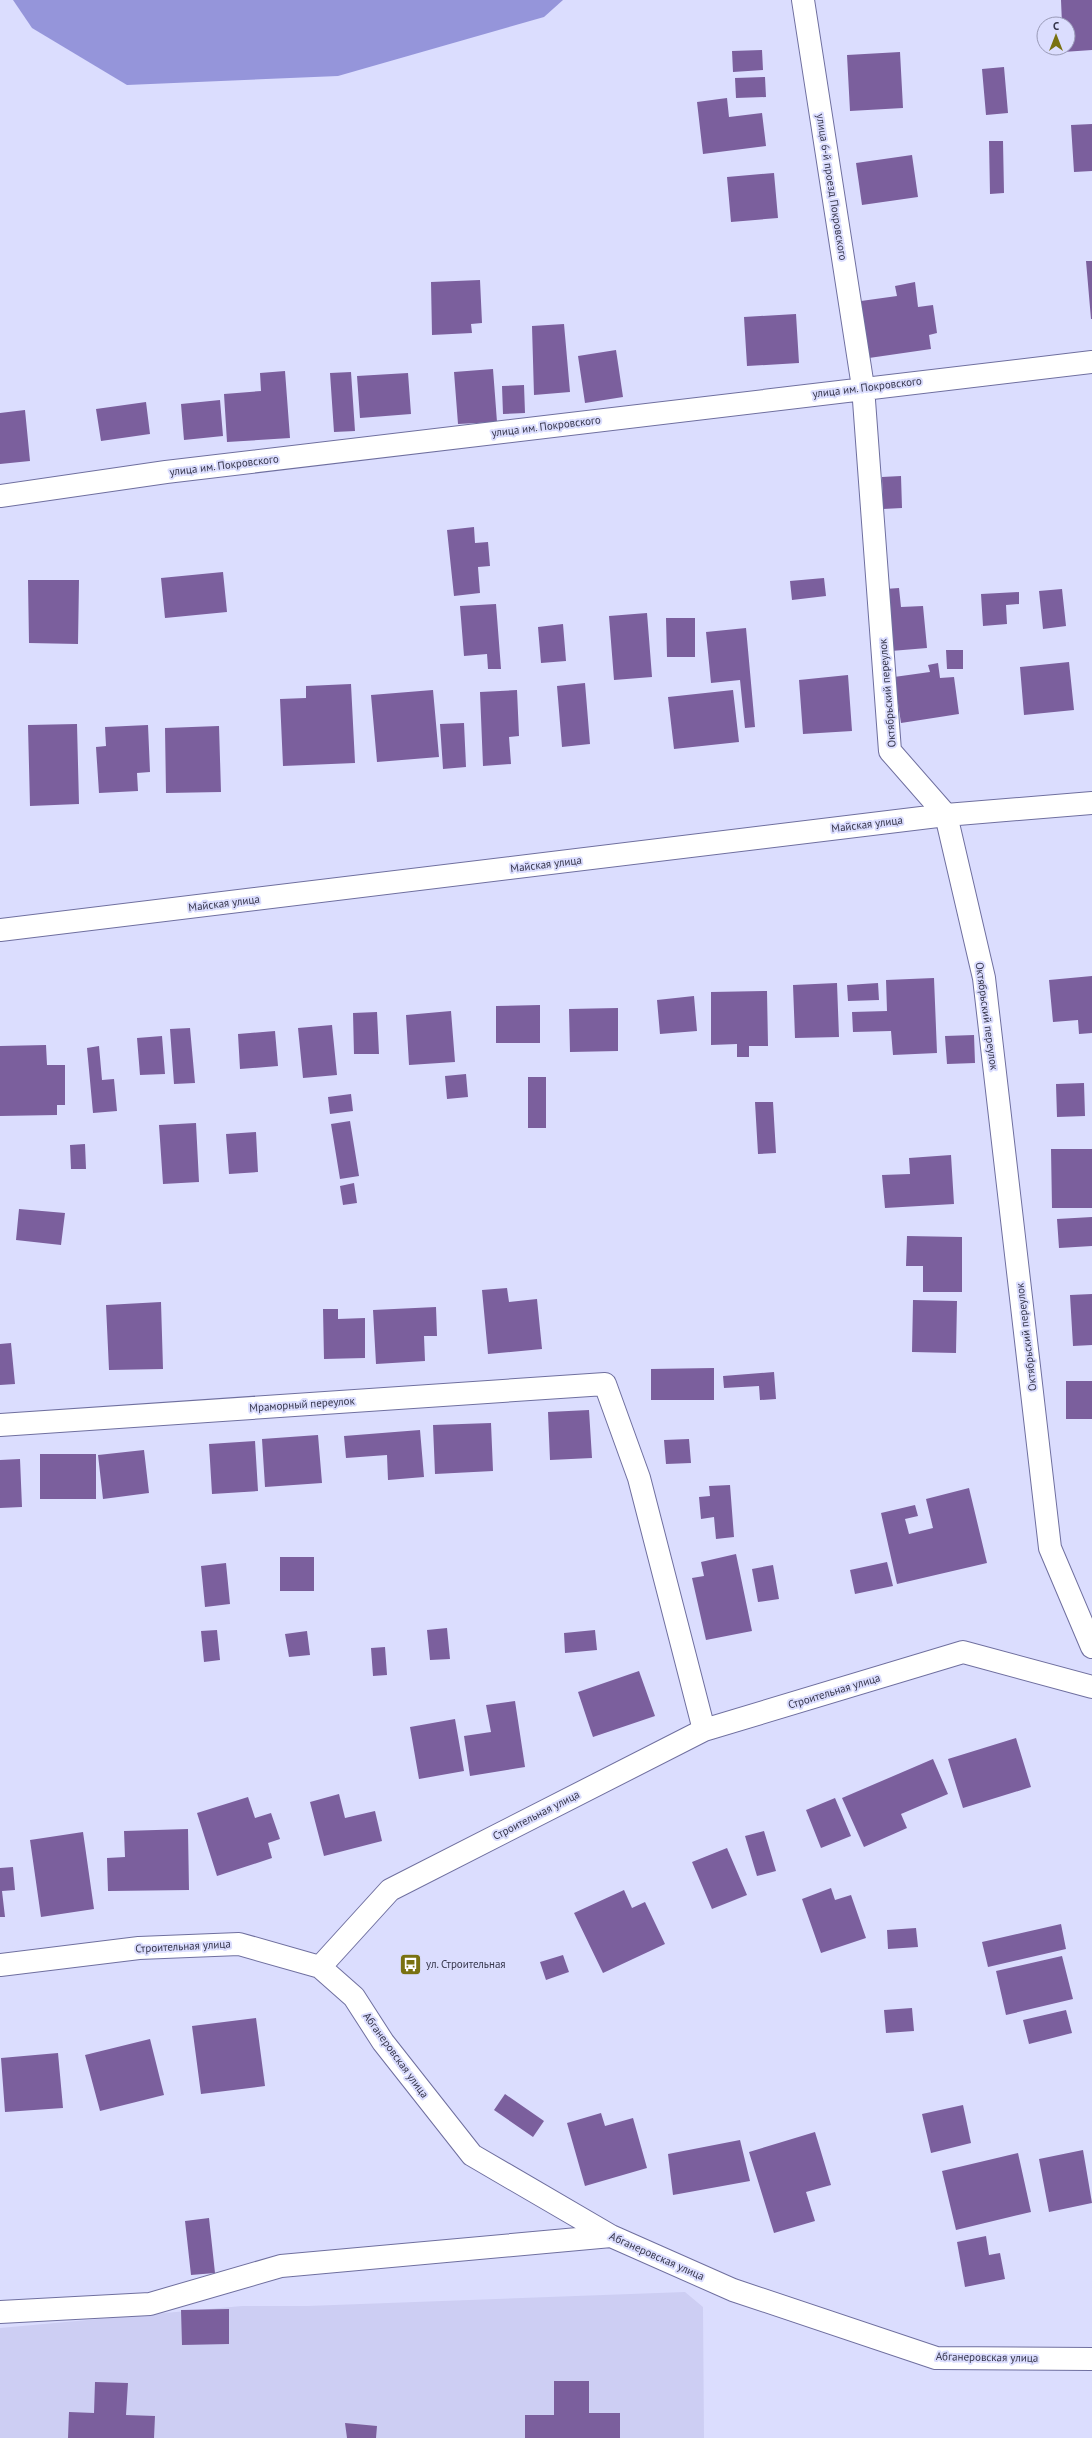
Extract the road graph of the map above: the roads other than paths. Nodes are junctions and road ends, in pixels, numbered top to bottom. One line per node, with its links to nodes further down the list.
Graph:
1 (803, 0): 3 (street, улица 6-й проезд Покровского)
2 (1092, 362): 3 (street, улица им. Покровского)
3 (862, 381): 4 (street, улица им. Покровского); 6 (street, Октябрьский переулок)
4 (0, 496)
5 (1092, 802): 6 (street, Майская улица)
6 (946, 815): 7 (street, Майская улица); 9 (street, Октябрьский переулок)
7 (0, 930)
8 (0, 1425): 11 (street, Мраморный переулок)
9 (1092, 1647)
10 (1092, 1687): 11 (street, Строительная улица)
11 (704, 1730): 13 (street, Строительная улица)
12 (0, 1965): 13 (street, Строительная улица)
13 (320, 1967): 14 (street, Абганеровская улица)
14 (611, 2236): 15 (street); 16 (street, Абганеровская улица)
15 (0, 2312)
16 (1092, 2359)

